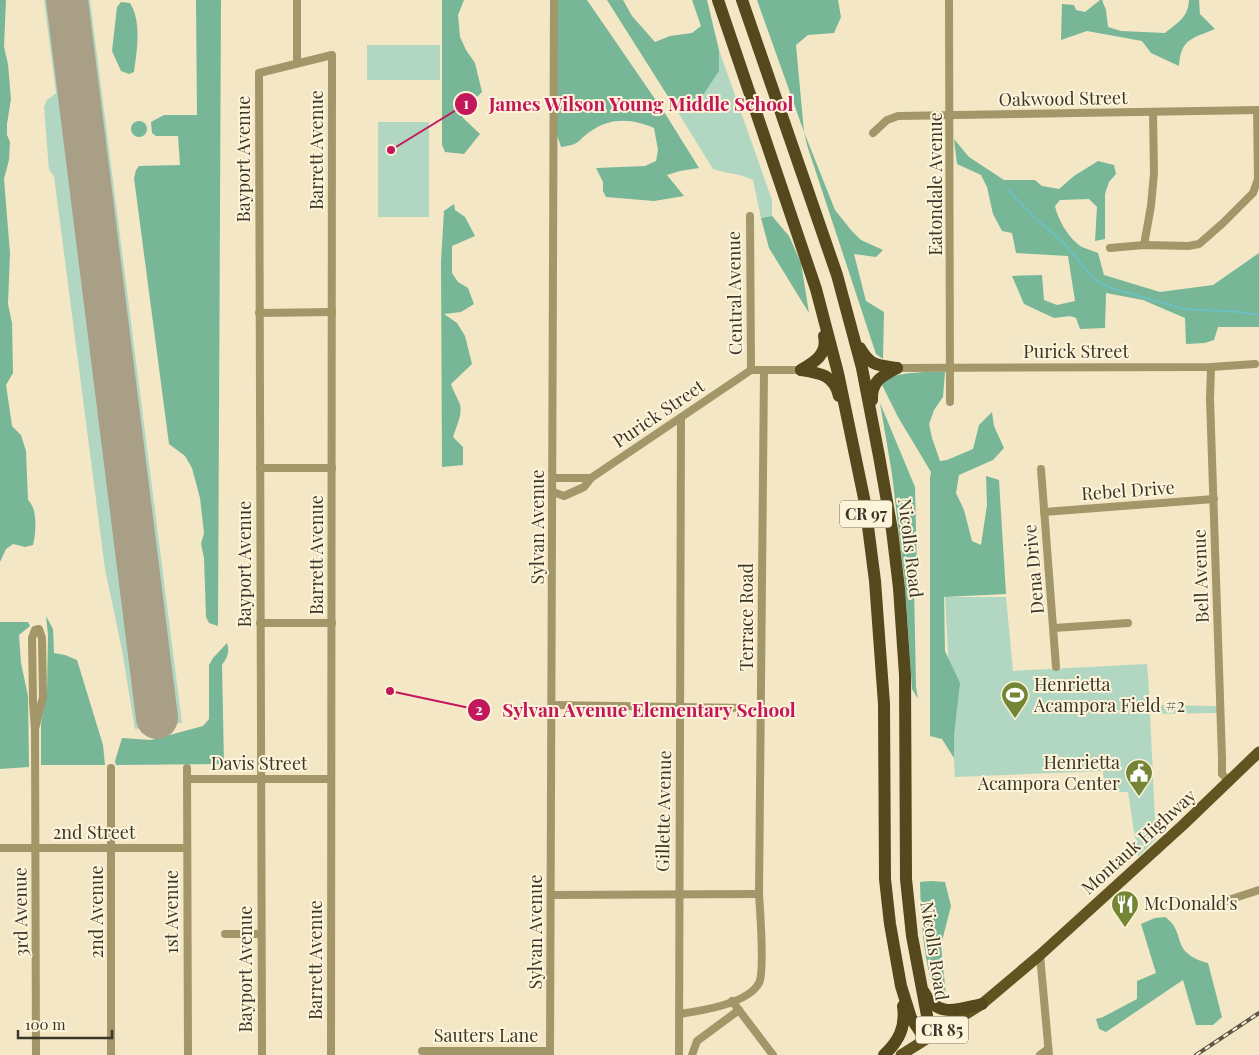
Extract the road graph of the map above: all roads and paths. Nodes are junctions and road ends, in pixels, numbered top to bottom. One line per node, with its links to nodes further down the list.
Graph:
1 (297, 0): 6 (street)
2 (554, 0): 32 (street, Sylvan Avenue)
3 (718, 0): 14 (highway, Nicolls Road / CR 97)
4 (742, 0): 17 (highway, Nicolls Road / CR 97)
5 (950, 0): 9 (street, Eatondale Avenue)
6 (297, 63): 15 (street, Barrett Avenue); 16 (street, Bayport Avenue)
7 (1258, 110): 8 (street, Oakwood Street); 12 (street)
8 (1153, 113): 9 (street, Oakwood Street); 12 (street)
9 (951, 115): 10 (street, Oakwood Street); 19 (street, Eatondale Avenue)
10 (873, 133)
11 (750, 216): 22 (street, Central Avenue)
12 (1144, 245): 13 (street)
13 (1110, 248)
14 (820, 305): 23 (highway); 26 (highway, Nicolls Road / CR 97)
15 (332, 312): 16 (street); 30 (street, Barrett Avenue)
16 (259, 313): 29 (street, Bayport Avenue)
17 (854, 335): 21 (highway); 28 (highway, Nicolls Road / CR 97)
18 (1255, 364): 20 (street, Purick Street)
19 (951, 367): 20 (street, Purick Street); 21 (street, Purick Street); 25 (street, Eatondale Avenue)
20 (1211, 367): 35 (street, Bell Avenue)
21 (897, 368): 28 (highway)
22 (751, 370): 24 (street); 27 (street, Purick Street)
23 (801, 370): 24 (street); 26 (highway)
24 (764, 371): 58 (street, Terrace Road)
25 (950, 402)
26 (847, 414): 65 (highway, Nicolls Road / CR 97)
27 (681, 418): 33 (street, Purick Street); 43 (street, Gillette Avenue)
28 (874, 427): 66 (highway, Nicolls Road / CR 97)
29 (260, 468): 30 (street); 37 (street, Bayport Avenue)
30 (332, 468): 38 (street, Barrett Avenue)
31 (1042, 469): 36 (street, Dena Drive)
32 (553, 478): 33 (street); 34 (street, Sylvan Avenue)
33 (591, 478): 34 (street, Purick Street)
34 (553, 492): 42 (street, Sylvan Avenue)
35 (1214, 499): 36 (street, Rebel Drive); 52 (street, Bell Avenue)
36 (1044, 512): 40 (street, Dena Drive)
37 (260, 623): 38 (street); 50 (street, Bayport Avenue)
38 (332, 623): 51 (street, Barrett Avenue)
39 (1128, 623): 40 (street)
40 (1054, 628): 41 (street, Dena Drive)
41 (1056, 667)
42 (552, 705): 43 (street); 59 (street, Sylvan Avenue)
43 (680, 708): 44 (street); 60 (street, Gillette Avenue)
44 (745, 708)
45 (35, 729): 45 (street); 54 (street, 3rd Avenue)
46 (1259, 752): 52 (main road, Montauk Highway / CR 85)
47 (111, 768): 55 (street, 2nd Avenue)
48 (187, 768): 49 (street, 1st Avenue)
49 (187, 779): 50 (street, Davis Street); 56 (street, 1st Avenue)
50 (261, 779): 51 (street, Davis Street); 63 (street, Bayport Avenue)
51 (331, 779): 79 (street, Barrett Avenue)
52 (1230, 782): 64 (main road, Montauk Highway / CR 85)
53 (0, 848): 54 (street, 2nd Street)
54 (35, 848): 55 (street, 2nd Street); 75 (street, 3rd Avenue)
55 (112, 848): 56 (street, 2nd Street); 76 (street, 2nd Avenue)
56 (187, 848): 77 (street, 1st Avenue)
57 (1259, 890): 61 (street)
58 (759, 894): 60 (street); 67 (street, Terrace Road)
59 (551, 895): 60 (street); 74 (street, Sylvan Avenue)
60 (679, 895): 70 (street, Gillette Avenue)
61 (1204, 908)
62 (225, 934): 63 (street)
63 (261, 934): 78 (street, Bayport Avenue)
64 (1040, 955): 68 (main road, CR 85); 73 (street)
65 (901, 986): 71 (highway, Nicolls Road / CR 97); 83 (highway)
66 (922, 986): 68 (highway); 71 (highway, Nicolls Road / CR 97)
67 (732, 1001): 69 (street); 70 (street)
68 (982, 1004): 71 (main road, CR 85)
69 (739, 1010): 81 (street); 82 (street)
70 (679, 1014): 80 (street, Gillette Avenue)
71 (929, 1038): 84 (main road, CR 85)
72 (422, 1051): 74 (street, Sauters Lane)
73 (1048, 1052): 85 (street)
74 (550, 1053)
75 (36, 1055)
76 (112, 1055)
77 (188, 1055)
78 (262, 1055)
79 (331, 1055)
80 (679, 1055)
81 (692, 1055)
82 (773, 1055)
83 (884, 1055)
84 (901, 1055)
85 (1040, 1055)

